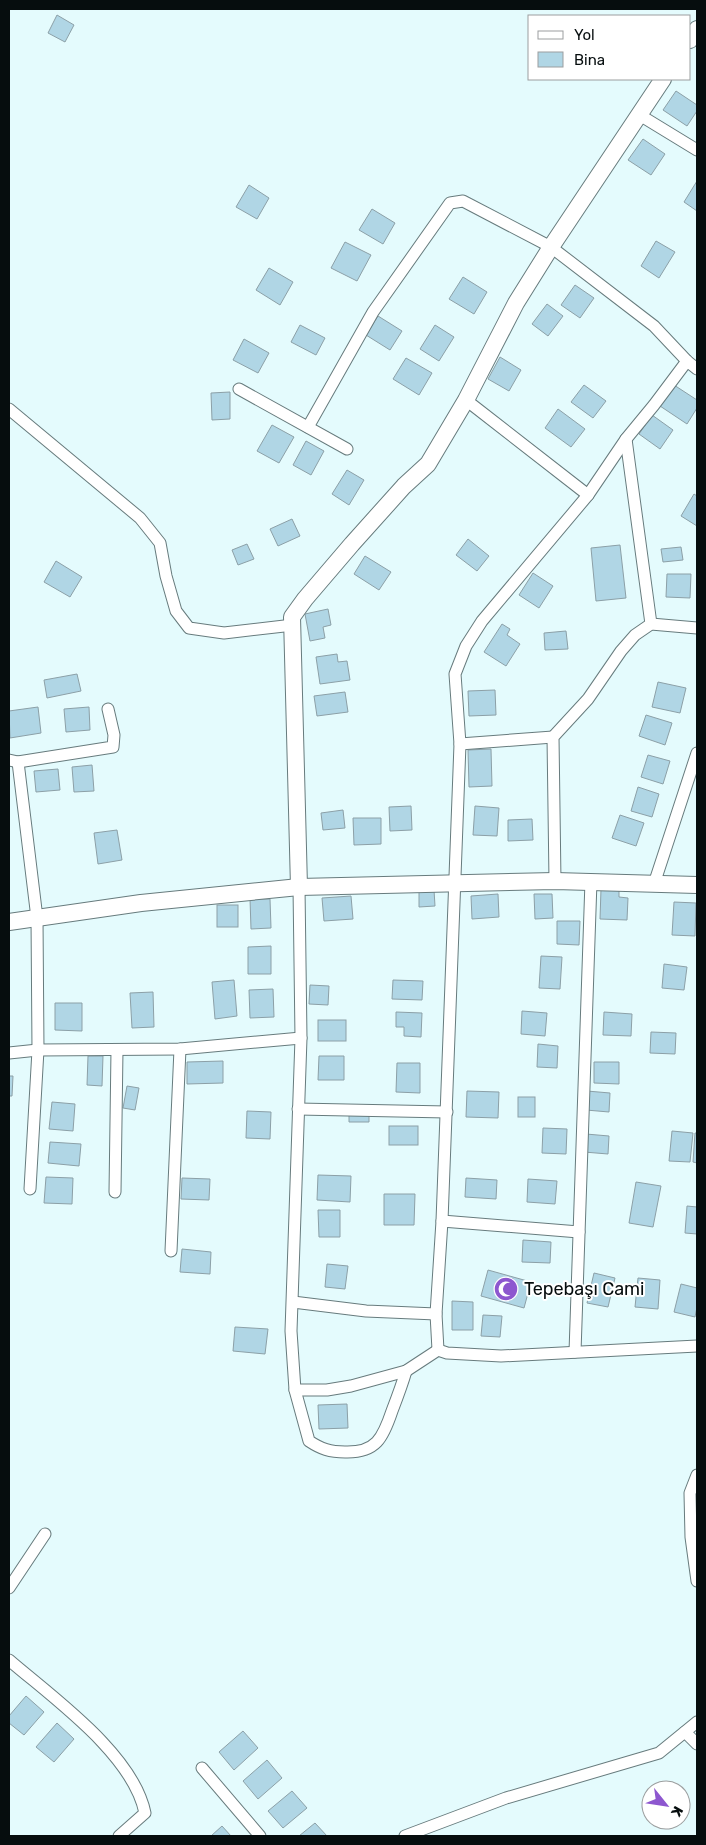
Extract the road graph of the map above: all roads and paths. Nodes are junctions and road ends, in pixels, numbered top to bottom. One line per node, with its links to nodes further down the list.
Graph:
1 (662, 80): 2 (street)
2 (638, 114): 3 (street); 4 (street)
3 (697, 150)
4 (551, 247): 5 (street); 8 (street); 10 (street)
5 (686, 360): 6 (street); 11 (street)
6 (697, 369)
7 (239, 389): 10 (street)
8 (466, 400): 13 (street); 15 (street)
9 (9, 409): 15 (street)
10 (308, 427): 12 (street)
11 (626, 438): 13 (street); 14 (street)
12 (346, 449)
13 (588, 495): 19 (street)
14 (651, 624): 16 (street); 18 (street)
15 (293, 625): 28 (street)
16 (697, 628)
17 (108, 709): 21 (street)
18 (553, 737): 19 (street); 23 (street)
19 (460, 744): 25 (street)
20 (697, 753): 22 (street)
21 (14, 761): 29 (street)
22 (694, 775): 26 (street)
23 (555, 881): 24 (street); 25 (street)
24 (591, 881): 26 (street); 41 (street)
25 (456, 882): 28 (street); 37 (street)
26 (654, 884): 27 (street)
27 (697, 885)
28 (299, 887): 29 (street); 31 (street)
29 (37, 918): 30 (street); 33 (street)
30 (9, 922)
31 (301, 1038): 32 (street); 36 (street)
32 (180, 1049): 34 (street); 42 (street)
33 (38, 1050): 34 (street); 35 (street); 38 (street)
34 (117, 1050): 39 (street)
35 (9, 1053)
36 (298, 1109): 37 (street); 43 (street)
37 (447, 1112): 40 (street)
38 (30, 1189)
39 (115, 1192)
40 (442, 1221): 41 (street); 44 (street)
41 (579, 1232): 47 (street)
42 (171, 1250)
43 (293, 1302): 44 (street); 49 (street)
44 (436, 1314): 46 (street)
45 (697, 1346): 47 (street)
46 (438, 1350): 47 (street); 48 (street)
47 (575, 1352)
48 (406, 1371): 49 (street); 49 (street)
49 (295, 1390)
50 (697, 1475): 52 (street)
51 (45, 1534): 53 (street)
52 (697, 1581)
53 (9, 1588)
54 (9, 1660): 59 (street)
55 (697, 1722): 56 (street)
56 (685, 1732): 57 (street); 61 (street)
57 (697, 1744)
58 (202, 1768): 60 (street)
59 (119, 1836)
60 (260, 1836)
61 (405, 1836)

